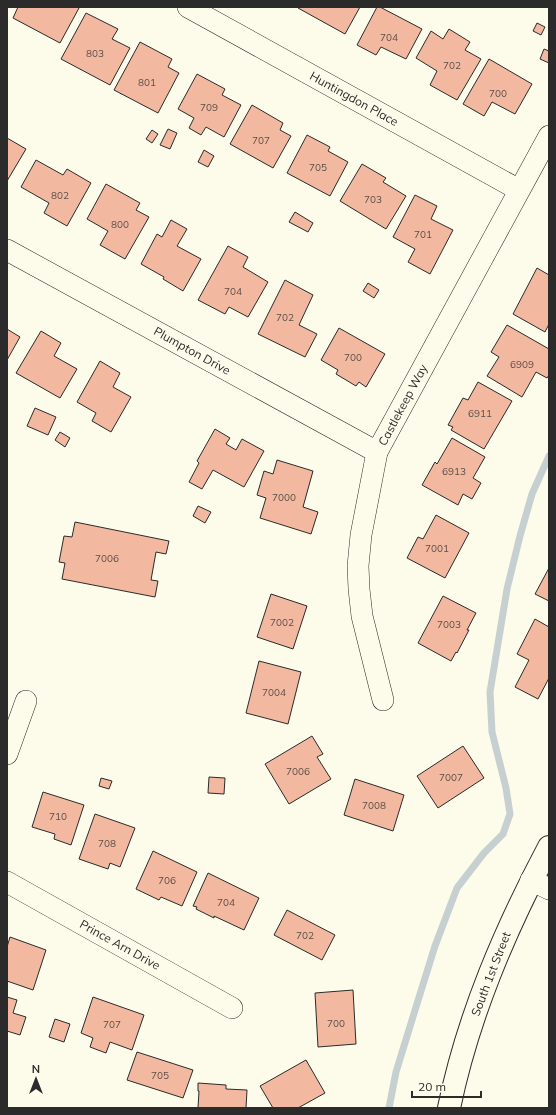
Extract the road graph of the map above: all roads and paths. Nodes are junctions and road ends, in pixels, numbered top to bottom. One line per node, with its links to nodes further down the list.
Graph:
1 (188, 7): 3 (street, Huntingdon Place)
2 (549, 136): 3 (street, Castlekeep Way)
3 (519, 190): 5 (street, Castlekeep Way)
4 (7, 250): 5 (street, Plumpton Drive)
5 (377, 452): 6 (street, Castlekeep Way)
6 (383, 700)
7 (26, 701): 8 (street)
8 (7, 754)
9 (549, 847): 11 (main road, South 1st Street)
10 (7, 882): 12 (street, Prince Arn Drive)
11 (540, 884): 13 (main road, South 1st Street)
12 (232, 1008)
13 (449, 1108)

